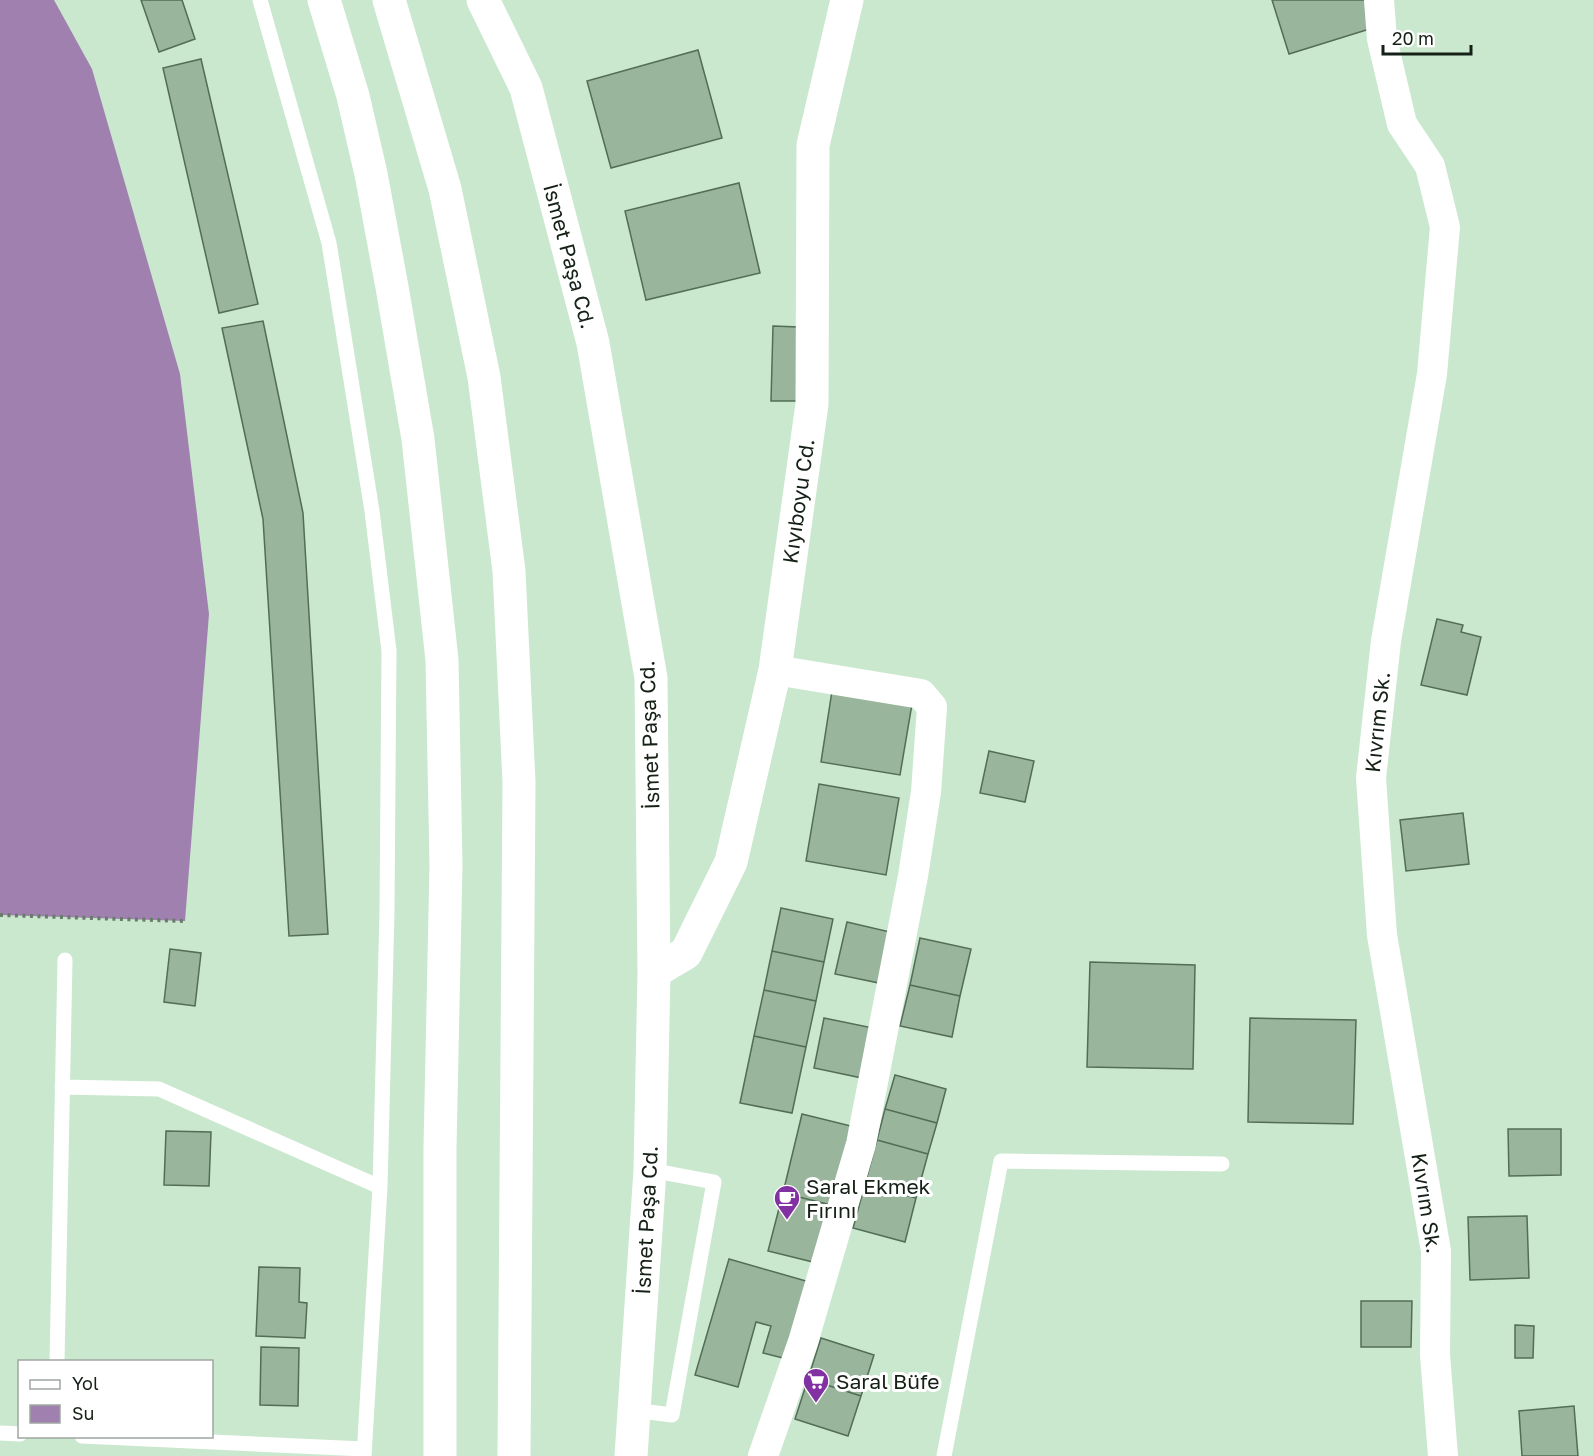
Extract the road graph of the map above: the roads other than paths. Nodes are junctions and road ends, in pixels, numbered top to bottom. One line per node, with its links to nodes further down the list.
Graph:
1 (260, 0): 13 (lane)
2 (324, 0): 20 (main road)
3 (389, 0): 21 (main road)
4 (483, 0): 9 (main road, İsmet Paşa Cd.)
5 (847, 0): 7 (main road, Kıyıboyu Cd.)
6 (1379, 0): 25 (street, Kıvrım Sk.)
7 (775, 670): 9 (main road, Kıyıboyu Cd.); 23 (street)
8 (65, 960): 10 (lane)
9 (654, 972): 12 (main road, İsmet Paşa Cd.)
10 (63, 1087): 13 (lane); 14 (lane)
11 (1222, 1164): 24 (lane)
12 (650, 1170): 15 (main road, İsmet Paşa Cd.); 15 (lane)
13 (380, 1187): 19 (lane)
14 (57, 1360)
15 (633, 1410): 22 (main road, İsmet Paşa Cd.)
16 (0, 1433): 17 (lane)
17 (18, 1434)
18 (100, 1438): 19 (lane)
19 (364, 1453)
20 (440, 1456)
21 (514, 1456)
22 (631, 1456)
23 (764, 1456)
24 (944, 1456)
25 (1443, 1456)

